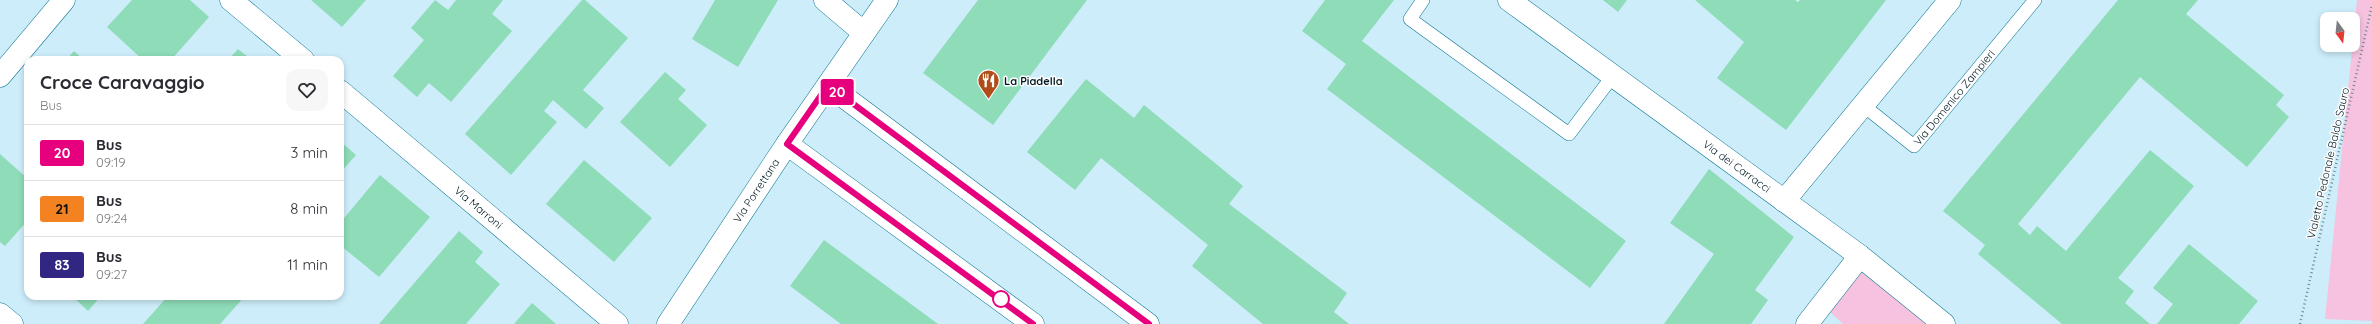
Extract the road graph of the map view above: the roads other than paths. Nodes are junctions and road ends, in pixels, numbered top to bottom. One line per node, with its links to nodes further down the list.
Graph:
1 (64, 0): 11 (street)
2 (231, 0): 10 (street)
3 (825, 0): 9 (street)
4 (887, 0): 9 (street, Via Porrettana)
5 (1423, 0): 12 (lane)
6 (1509, 0): 12 (street, Via dei Carracci)
7 (1950, 0): 15 (street)
8 (2035, 0): 15 (lane, Via Domenico Zampieri)
9 (864, 33): 13 (street, Via Porrettana)
10 (298, 56)
11 (0, 76)
12 (1612, 77): 17 (street, Via dei Carracci)
13 (828, 85): 16 (street, Via Porrettana); 24 (street)
14 (344, 94): 21 (street, Via Marroni)
15 (1864, 106): 17 (street)
16 (787, 144): 22 (street, Via Porrettana); 23 (street)
17 (1784, 201): 18 (street, Via dei Carracci)
18 (1860, 256): 25 (street); 26 (street, Via dei Carracci)
19 (0, 314): 20 (street)
20 (12, 324)
21 (617, 324)
22 (668, 324)
23 (1033, 324)
24 (1148, 324)
25 (1807, 324)
26 (1944, 324)

